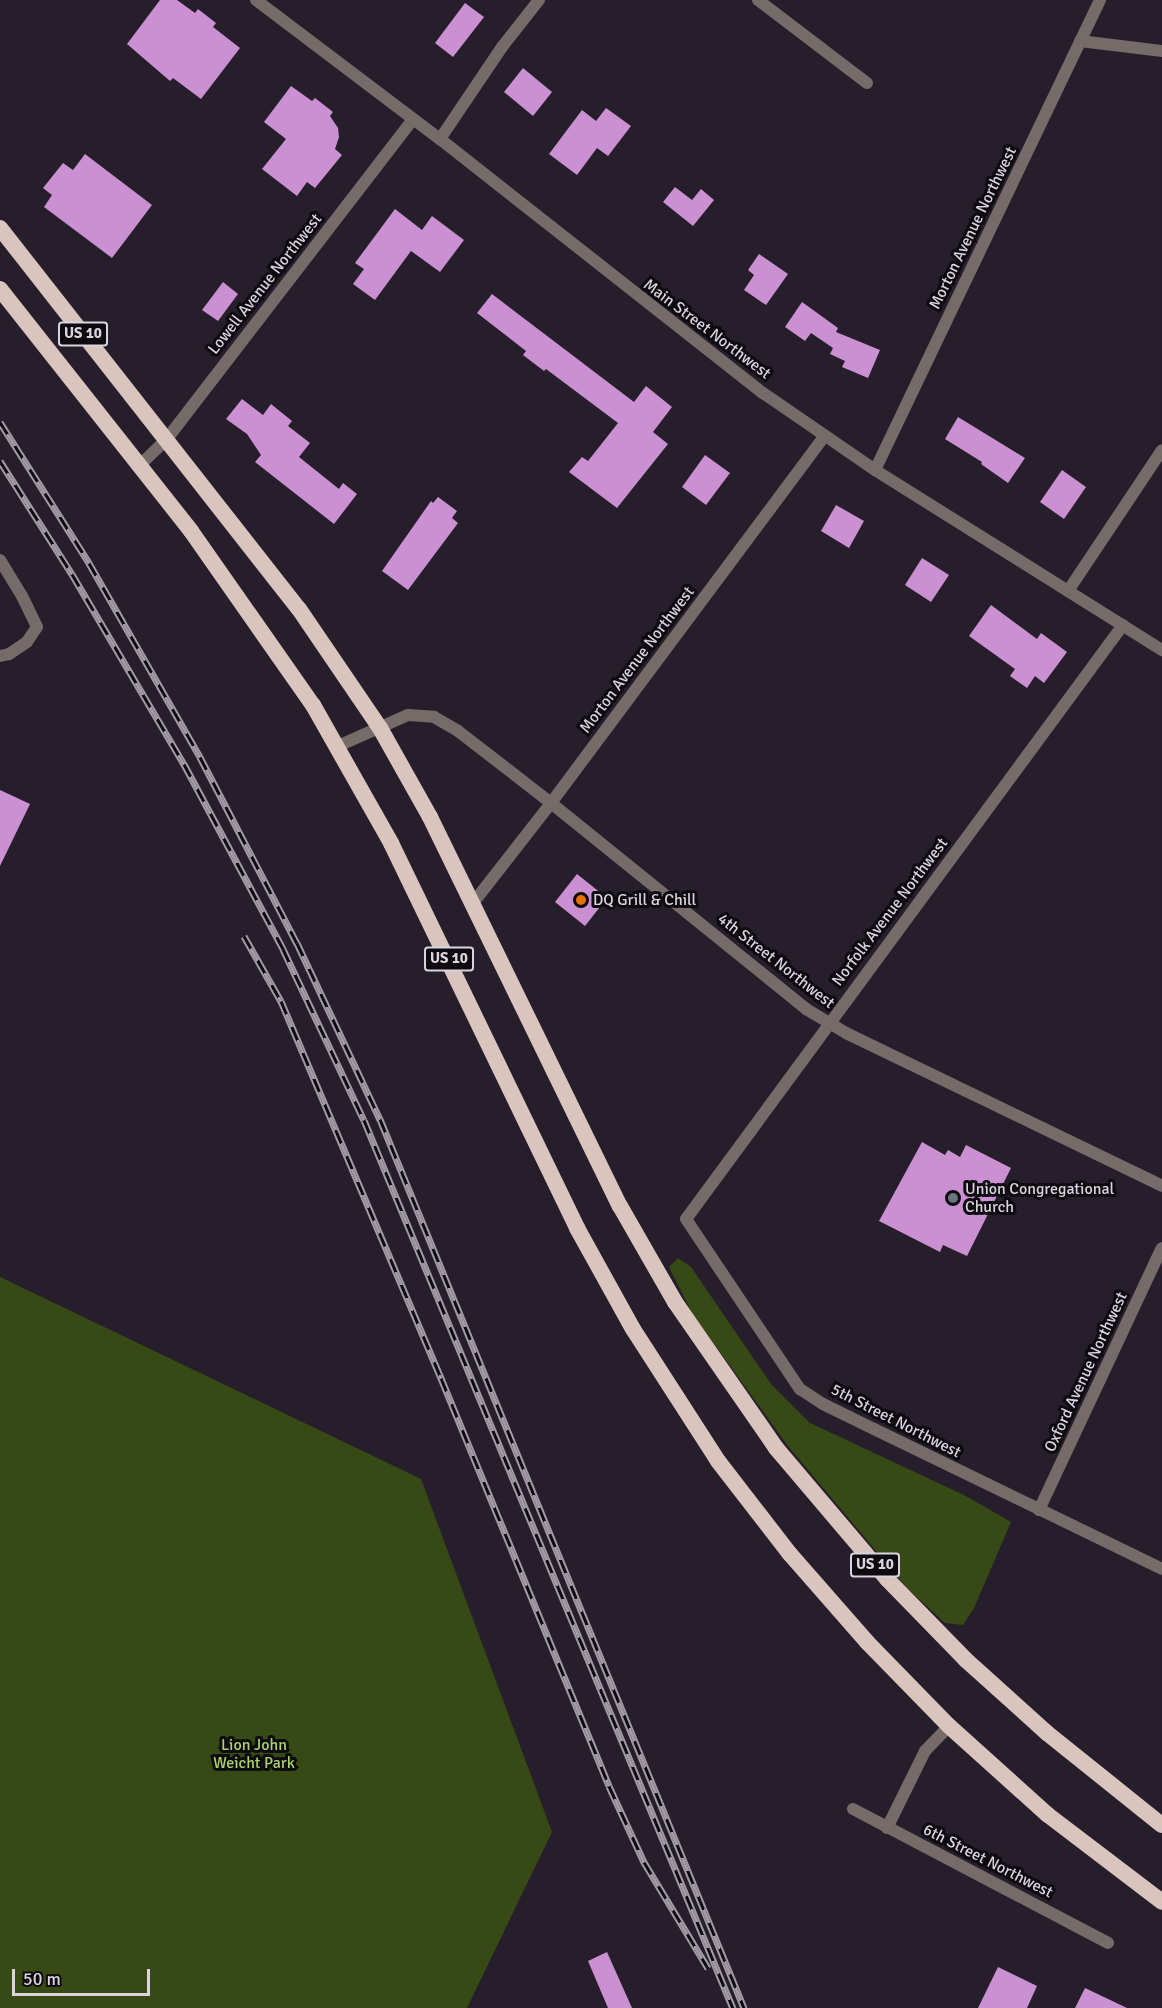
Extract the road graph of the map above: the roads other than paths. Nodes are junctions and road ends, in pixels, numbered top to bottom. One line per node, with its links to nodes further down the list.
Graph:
1 (256, 0): 8 (street, Main Street Northwest)
2 (539, 0): 9 (street)
3 (758, 0): 7 (street)
4 (1100, 0): 5 (street, Morton Avenue Northwest)
5 (1080, 41): 6 (street); 16 (street, Morton Avenue Northwest)
6 (1162, 51)
7 (867, 83)
8 (413, 119): 9 (street, Main Street Northwest); 13 (street, Lowell Avenue Northwest)
9 (440, 139): 12 (street, Main Street Northwest)
10 (0, 228): 13 (highway, US 10)
11 (0, 289): 15 (highway, US 10)
12 (825, 436): 16 (street, Main Street Northwest); 24 (street, Morton Avenue Northwest)
13 (166, 440): 15 (street, Lowell Avenue Northwest); 22 (highway, US 10)
14 (1162, 450): 18 (street)
15 (139, 466): 23 (highway, US 10)
16 (875, 470): 18 (street, Main Street Northwest)
17 (0, 560): 21 (street)
18 (1068, 591): 19 (street, Main Street Northwest)
19 (1123, 625): 20 (street, Main Street Northwest); 26 (street, Norfolk Avenue Northwest)
20 (1162, 650)
21 (0, 656)
22 (380, 728): 23 (street, 4th Street Northwest); 24 (street, 4th Street Northwest); 25 (highway, US 10)
23 (338, 746): 32 (highway, US 10)
24 (551, 803): 25 (street, Morton Avenue Northwest); 26 (street, 4th Street Northwest)
25 (473, 903): 34 (highway, US 10)
26 (828, 1022): 27 (street, 4th Street Northwest); 28 (street, Norfolk Avenue Northwest)
27 (1162, 1186)
28 (686, 1220): 30 (street, 5th Street Northwest)
29 (1162, 1248): 30 (street, Oxford Avenue Northwest)
30 (1039, 1510): 31 (street, 5th Street Northwest)
31 (1162, 1569)
32 (949, 1726): 35 (street); 36 (highway, US 10)
33 (853, 1809): 35 (street, 6th Street Northwest)
34 (1162, 1825)
35 (887, 1828): 37 (street, 6th Street Northwest)
36 (1162, 1902)
37 (1108, 1943)

